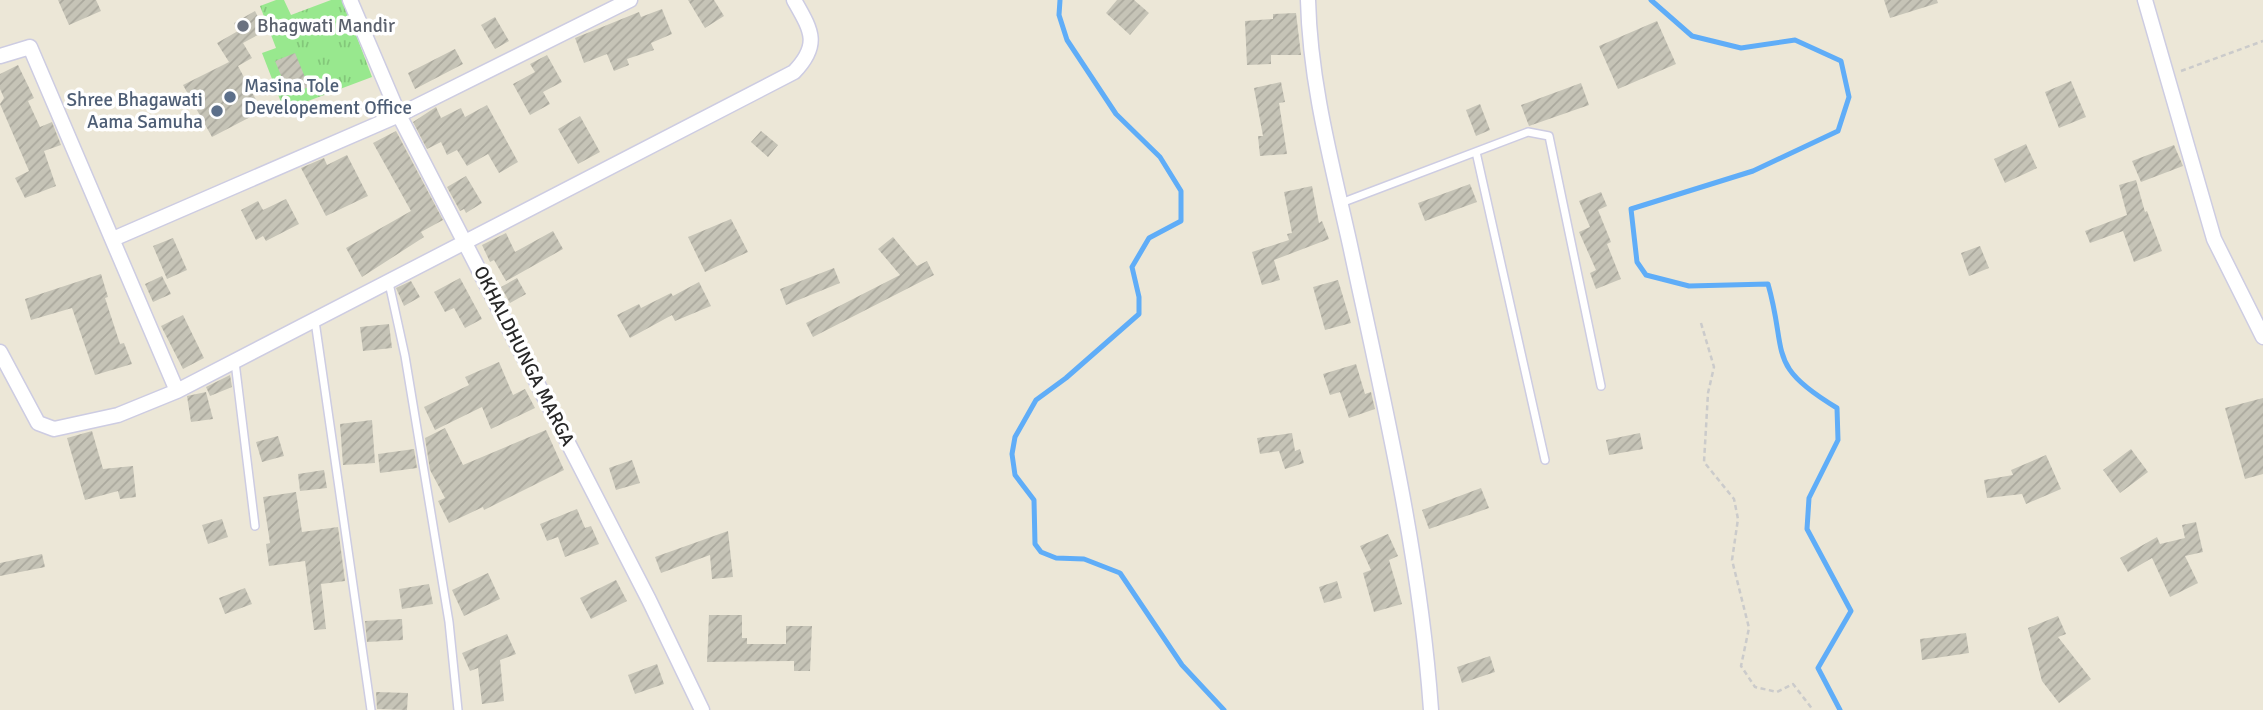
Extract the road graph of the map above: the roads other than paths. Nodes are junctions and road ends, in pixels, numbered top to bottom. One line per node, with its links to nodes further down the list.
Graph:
1 (350, 0): 7 (street, OKHALDHUNGA MARGA)
2 (630, 0): 7 (street)
3 (794, 0): 11 (street)
4 (1308, 0): 9 (street)
5 (2145, 0): 14 (street)
6 (0, 55): 10 (street)
7 (399, 115): 10 (street); 11 (street, OKHALDHUNGA MARGA)
8 (1476, 152): 9 (lane); 17 (lane); 19 (lane)
9 (1341, 203): 24 (street)
10 (113, 239): 18 (street)
11 (467, 244): 12 (street); 23 (street, OKHALDHUNGA MARGA)
12 (389, 283): 13 (street); 22 (lane)
13 (315, 321): 16 (street); 21 (lane)
14 (2263, 337)
15 (0, 352): 18 (street)
16 (235, 362): 18 (street); 20 (lane)
17 (1601, 386)
18 (177, 391)
19 (1545, 460)
20 (255, 526)
21 (371, 710)
22 (458, 710)
23 (702, 710)
24 (1431, 710)

